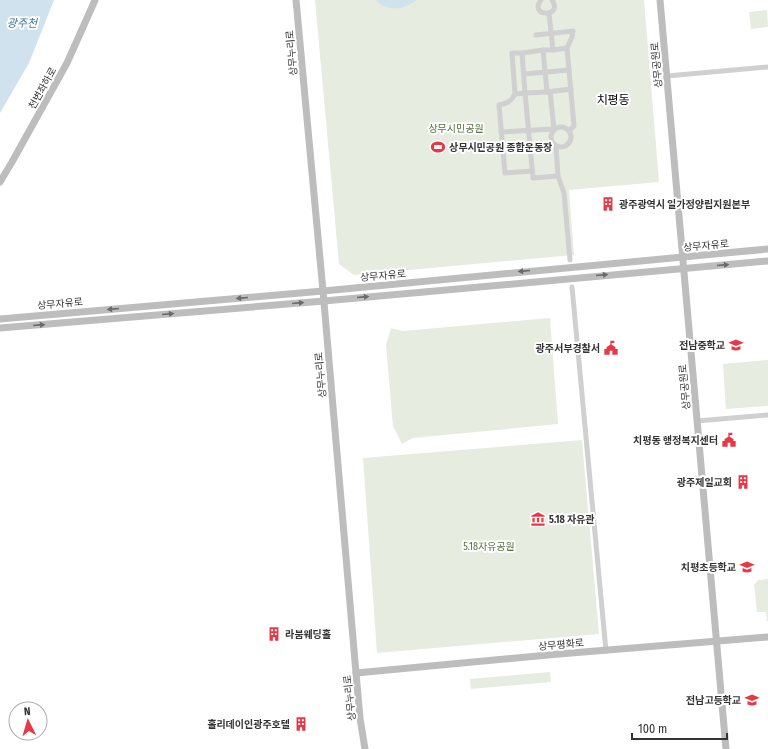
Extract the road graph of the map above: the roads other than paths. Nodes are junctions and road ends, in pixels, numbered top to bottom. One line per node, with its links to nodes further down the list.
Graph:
1 (95, 0): 29 (street, 천변좌하로)
2 (296, 0): 36 (street, 상무누리로)
3 (541, 0): 6 (street)
4 (552, 0): 6 (street)
5 (660, 0): 17 (street, 상무공원로)
6 (549, 13): 7 (street)
7 (551, 33): 8 (street); 9 (street); 11 (street)
8 (536, 34)
9 (567, 48): 11 (street); 14 (street)
10 (543, 50): 11 (street); 12 (street); 15 (street)
11 (553, 50)
12 (522, 52): 16 (street); 21 (street)
13 (768, 67): 17 (street)
14 (569, 70): 15 (street); 18 (street)
15 (545, 72): 16 (street); 19 (street)
16 (524, 74): 20 (street)
17 (667, 76): 31 (street, 상무공원로)
18 (571, 89): 19 (street); 24 (street)
19 (549, 91): 20 (street); 22 (street)
20 (525, 93): 21 (street); 23 (street)
21 (515, 94): 25 (street)
22 (554, 129): 23 (street); 24 (street); 26 (street)
23 (529, 130): 25 (street); 27 (street)
24 (569, 131): 26 (street)
25 (501, 132): 27 (street)
26 (556, 147): 28 (street)
27 (532, 171): 28 (street)
28 (558, 176): 32 (street)
29 (0, 182)
30 (768, 249): 31 (street, 상무자유로)
31 (683, 257): 34 (street, 상무공원로); 36 (street, 상무자유로, one-way to 36)
32 (570, 260)
33 (768, 260): 34 (street, 상무자유로, one-way to 33)
34 (684, 268): 37 (street, 상무자유로, one-way to 34); 41 (street, 상무공원로)
35 (572, 287): 44 (street)
36 (323, 290): 37 (street, 상무누리로); 38 (street, 상무자유로, one-way to 38)
37 (324, 301): 39 (street, 상무자유로, one-way to 37); 45 (street, 상무누리로)
38 (0, 319)
39 (0, 328)
40 (768, 414): 41 (street)
41 (697, 421): 43 (street, 상무공원로)
42 (768, 637): 43 (street, 상무평화로)
43 (717, 641): 44 (street, 상무평화로); 47 (street, 상무공원로)
44 (606, 651): 45 (street, 상무평화로)
45 (356, 673): 46 (street, 상무누리로)
46 (365, 749)
47 (726, 749)

